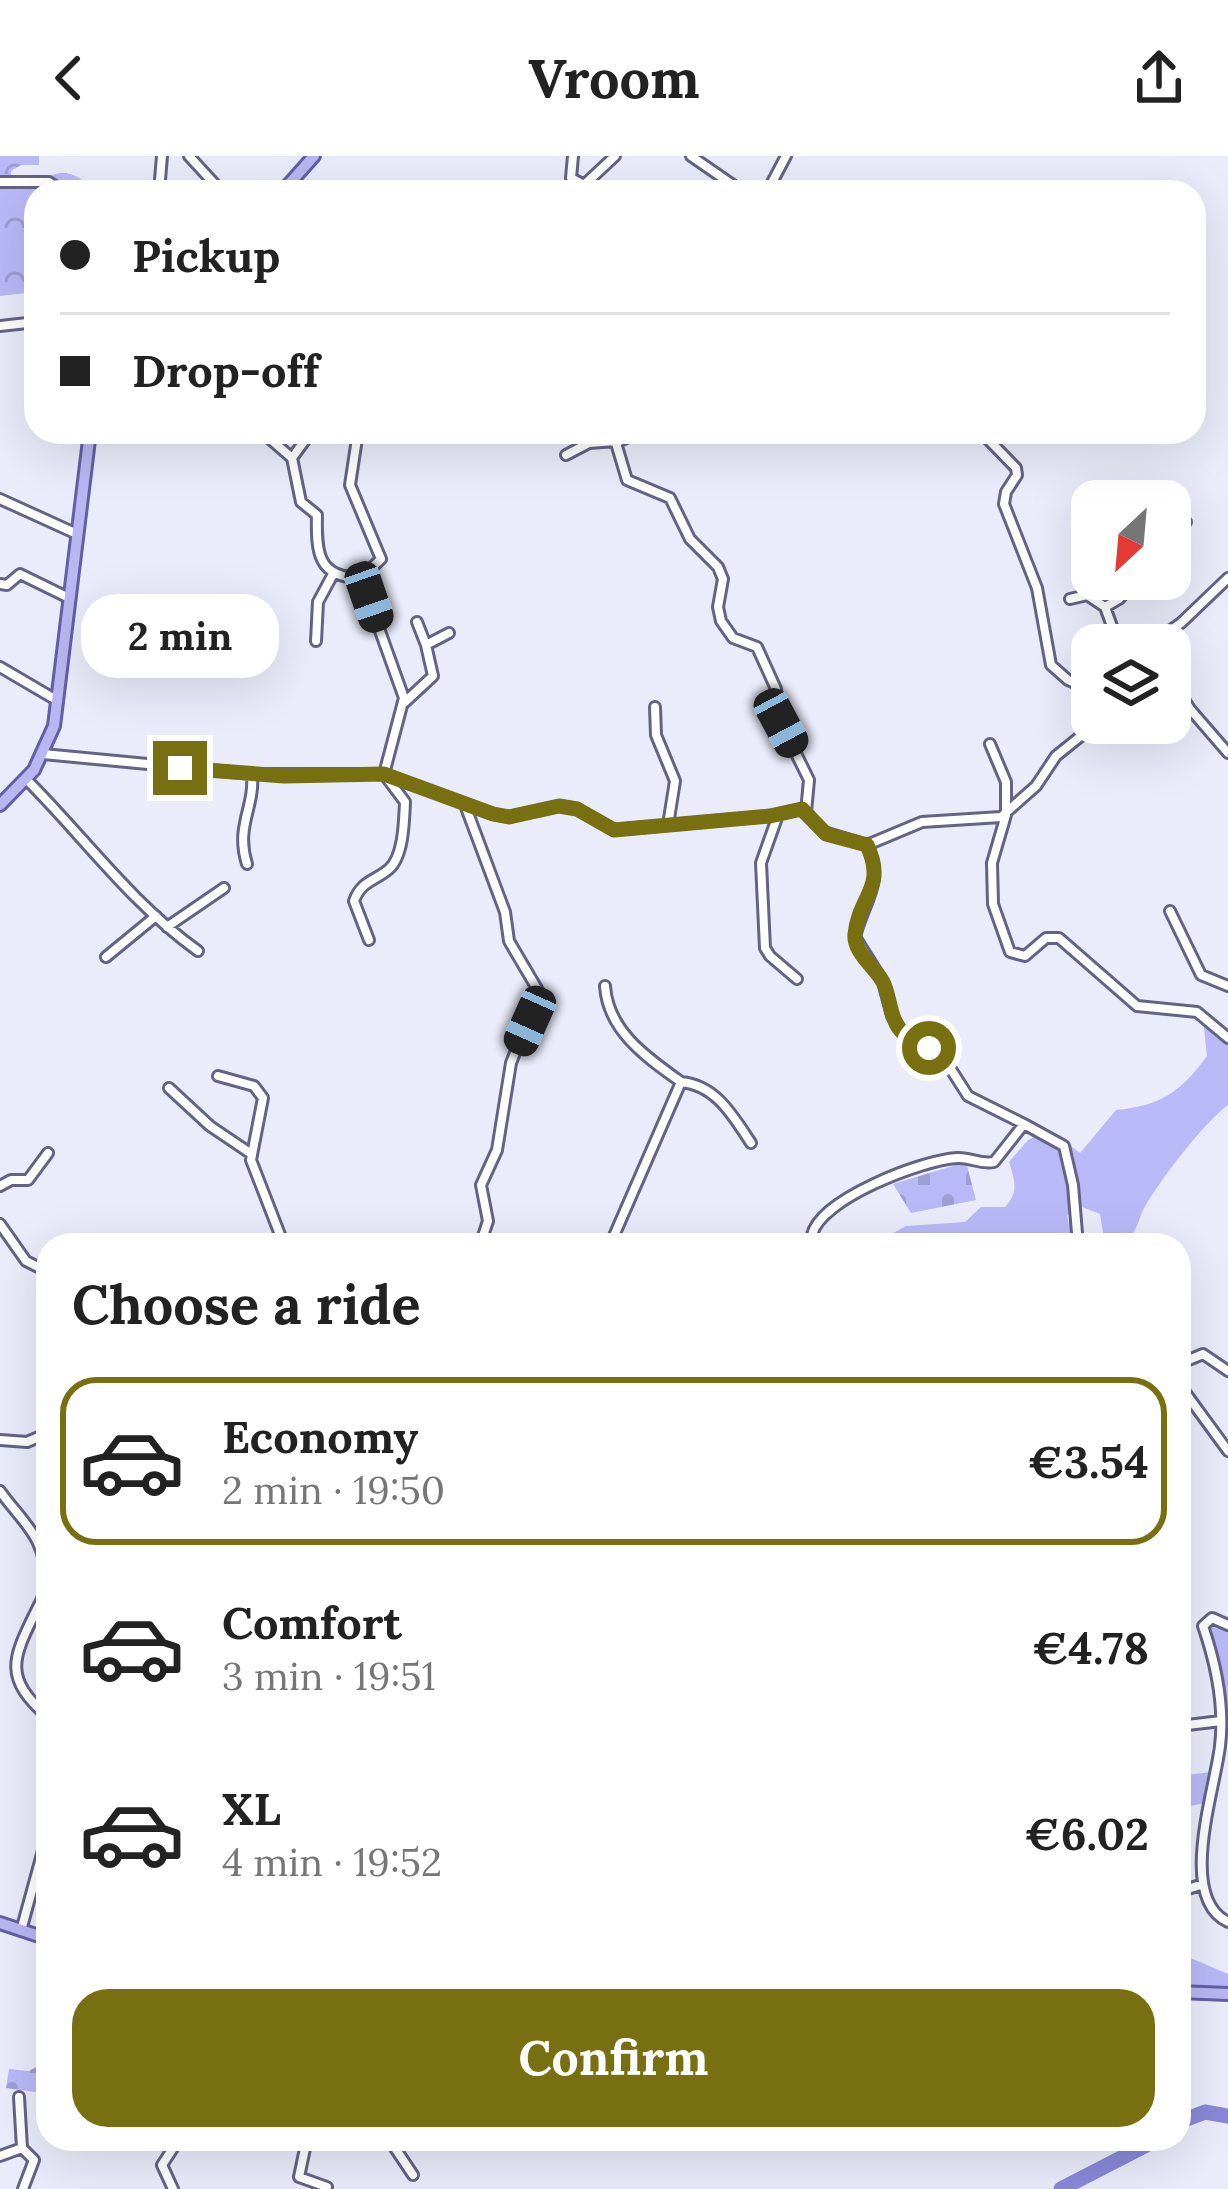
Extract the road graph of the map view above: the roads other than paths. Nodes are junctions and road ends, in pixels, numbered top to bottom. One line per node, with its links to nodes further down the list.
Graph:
1 (189, 156): 5 (street)
2 (314, 156): 6 (main road)
3 (616, 156): 7 (street)
4 (691, 156): 8 (street)
5 (211, 180)
6 (293, 180)
7 (590, 180)
8 (726, 180)
9 (89, 444): 19 (main road)
10 (276, 444): 17 (street)
11 (302, 444): 17 (street)
12 (356, 444): 21 (street)
13 (588, 444): 16 (street)
14 (615, 444): 49 (street)
15 (992, 444): 35 (street)
16 (566, 455)
17 (292, 458): 20 (street)
18 (0, 499): 19 (street)
19 (79, 535): 24 (main road)
20 (332, 576): 21 (street); 32 (street)
21 (361, 578): 37 (street)
22 (1228, 578): 30 (street)
23 (0, 584): 24 (street)
24 (70, 598): 36 (main road)
25 (1070, 598): 27 (street)
26 (1116, 600): 27 (street)
27 (1105, 607): 29 (street)
28 (417, 622): 33 (street)
29 (1111, 624)
30 (1180, 624)
31 (448, 633): 33 (street)
32 (316, 640)
33 (426, 645): 37 (street)
34 (0, 667): 36 (street)
35 (1071, 681)
36 (59, 701): 43 (main road)
37 (404, 703): 45 (street)
38 (655, 707): 52 (street)
39 (1191, 710): 42 (street)
40 (991, 743): 51 (street)
41 (1071, 744): 51 (street)
42 (1228, 753)
43 (44, 754): 44 (street); 46 (main road)
44 (252, 774): 45 (street); 54 (street)
45 (384, 774): 47 (street); 59 (street)
46 (27, 780): 48 (main road); 57 (street)
47 (464, 804): 52 (street); 76 (street)
48 (0, 805)
49 (806, 812): 50 (street); 53 (street)
50 (778, 814): 52 (street); 62 (street)
51 (1006, 815): 53 (street); 65 (street)
52 (668, 825)
53 (867, 845): 69 (street)
54 (247, 864)
55 (224, 888): 58 (street)
56 (1170, 911): 64 (street)
57 (156, 916): 58 (street); 61 (street)
58 (167, 927): 60 (street)
59 (369, 940)
60 (198, 951)
61 (106, 957)
62 (797, 979)
63 (605, 986): 67 (street)
64 (1228, 986)
65 (1228, 1038)
66 (218, 1076): 71 (street)
67 (681, 1082): 70 (street); 77 (street)
68 (170, 1088): 71 (street)
69 (1024, 1124): 78 (street); 79 (street)
70 (751, 1143)
71 (250, 1153): 75 (street)
72 (48, 1154): 73 (street)
73 (0, 1186)
74 (0, 1224): 80 (street)
75 (280, 1233)
76 (484, 1233)
77 (615, 1233)
78 (812, 1233)
79 (1077, 1233)
80 (36, 1266)
81 (1191, 1359): 82 (street)
82 (1228, 1371)
83 (1191, 1400): 86 (street)
84 (36, 1438): 85 (street)
85 (0, 1440)
86 (1228, 1451)
87 (0, 1491): 88 (street)
88 (36, 1536)
89 (36, 1615): 91 (street)
90 (1228, 1625): 92 (street)
91 (36, 1705)
92 (1220, 1721): 93 (street); 95 (street)
93 (1191, 1725)
94 (36, 1876): 99 (street)
95 (1203, 1884): 96 (street); 97 (street)
96 (1191, 1888)
97 (1228, 1922)
98 (0, 1923): 99 (main road)
99 (22, 1927): 100 (main road)
100 (36, 1933)
101 (1191, 1992): 102 (main road)
102 (1228, 1994)
103 (19, 2097): 104 (street)
104 (22, 2149): 108 (street); 111 (street)
105 (171, 2151): 112 (street)
106 (304, 2151): 110 (street)
107 (397, 2151): 109 (street)
108 (0, 2156)
109 (413, 2176)
110 (327, 2187)
111 (23, 2189)
112 (173, 2189)

